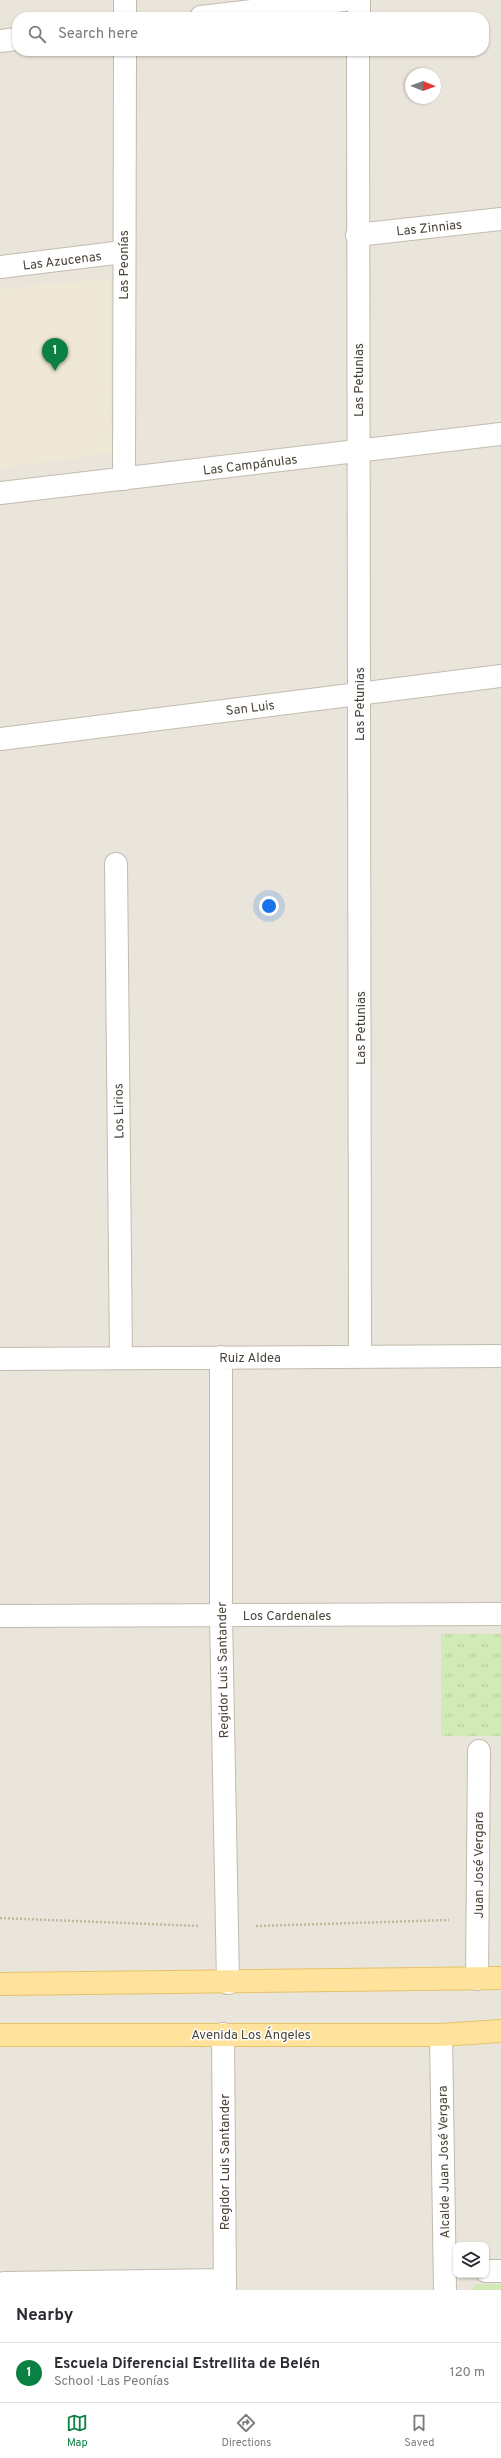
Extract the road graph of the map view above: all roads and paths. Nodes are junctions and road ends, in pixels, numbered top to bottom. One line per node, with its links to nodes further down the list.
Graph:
1 (126, 0): 4 (street)
2 (344, 0): 5 (street)
3 (359, 0): 6 (street)
4 (126, 12)
5 (243, 12)
6 (359, 12)
7 (12, 40): 8 (street)
8 (0, 41)
9 (125, 56): 13 (street, Las Peonías)
10 (358, 56): 12 (street, Las Petunias)
11 (501, 218): 12 (street, Las Zinnias)
12 (357, 235): 16 (street, Las Petunias)
13 (123, 252): 14 (street, Las Azucenas); 17 (street, Las Peonías)
14 (0, 267)
15 (501, 434): 16 (street, Las Campánulas)
16 (358, 451): 17 (street, Las Campánulas); 20 (street, Las Petunias)
17 (124, 479): 18 (street, Las Campánulas)
18 (0, 493)
19 (501, 676): 20 (street, San Luis)
20 (359, 694): 21 (street, San Luis); 25 (street, Las Petunias)
21 (0, 739)
22 (116, 864): 26 (street, Los Lirios)
23 (501, 1356): 25 (street, Ruiz Aldea)
24 (221, 1357): 25 (street, Ruiz Aldea); 26 (street, Ruiz Aldea); 29 (street, Regidor Luis Santander)
25 (360, 1357)
26 (121, 1358): 27 (street, Ruiz Aldea)
27 (0, 1359)
28 (501, 1614): 29 (street, Los Cardenales)
29 (221, 1615): 30 (street, Los Cardenales); 34 (street, Regidor Luis Santander)
30 (0, 1616)
31 (479, 1751): 33 (street, Juan José Vergara)
32 (501, 1978): 33 (main road)
33 (477, 1979): 34 (main road)
34 (228, 1983): 35 (main road)
35 (0, 1984)
36 (501, 2032): 39 (main road, Avenida Los Ángeles)
37 (223, 2034): 38 (main road, Avenida Los Ángeles); 39 (main road, Avenida Los Ángeles); 43 (street, Regidor Luis Santander)
38 (0, 2035)
39 (441, 2035): 42 (street, Alcalde Juan José Vergara)
40 (489, 2270): 41 (street)
41 (501, 2270)
42 (449, 2277)
43 (225, 2285): 44 (street)
44 (4, 2286)

